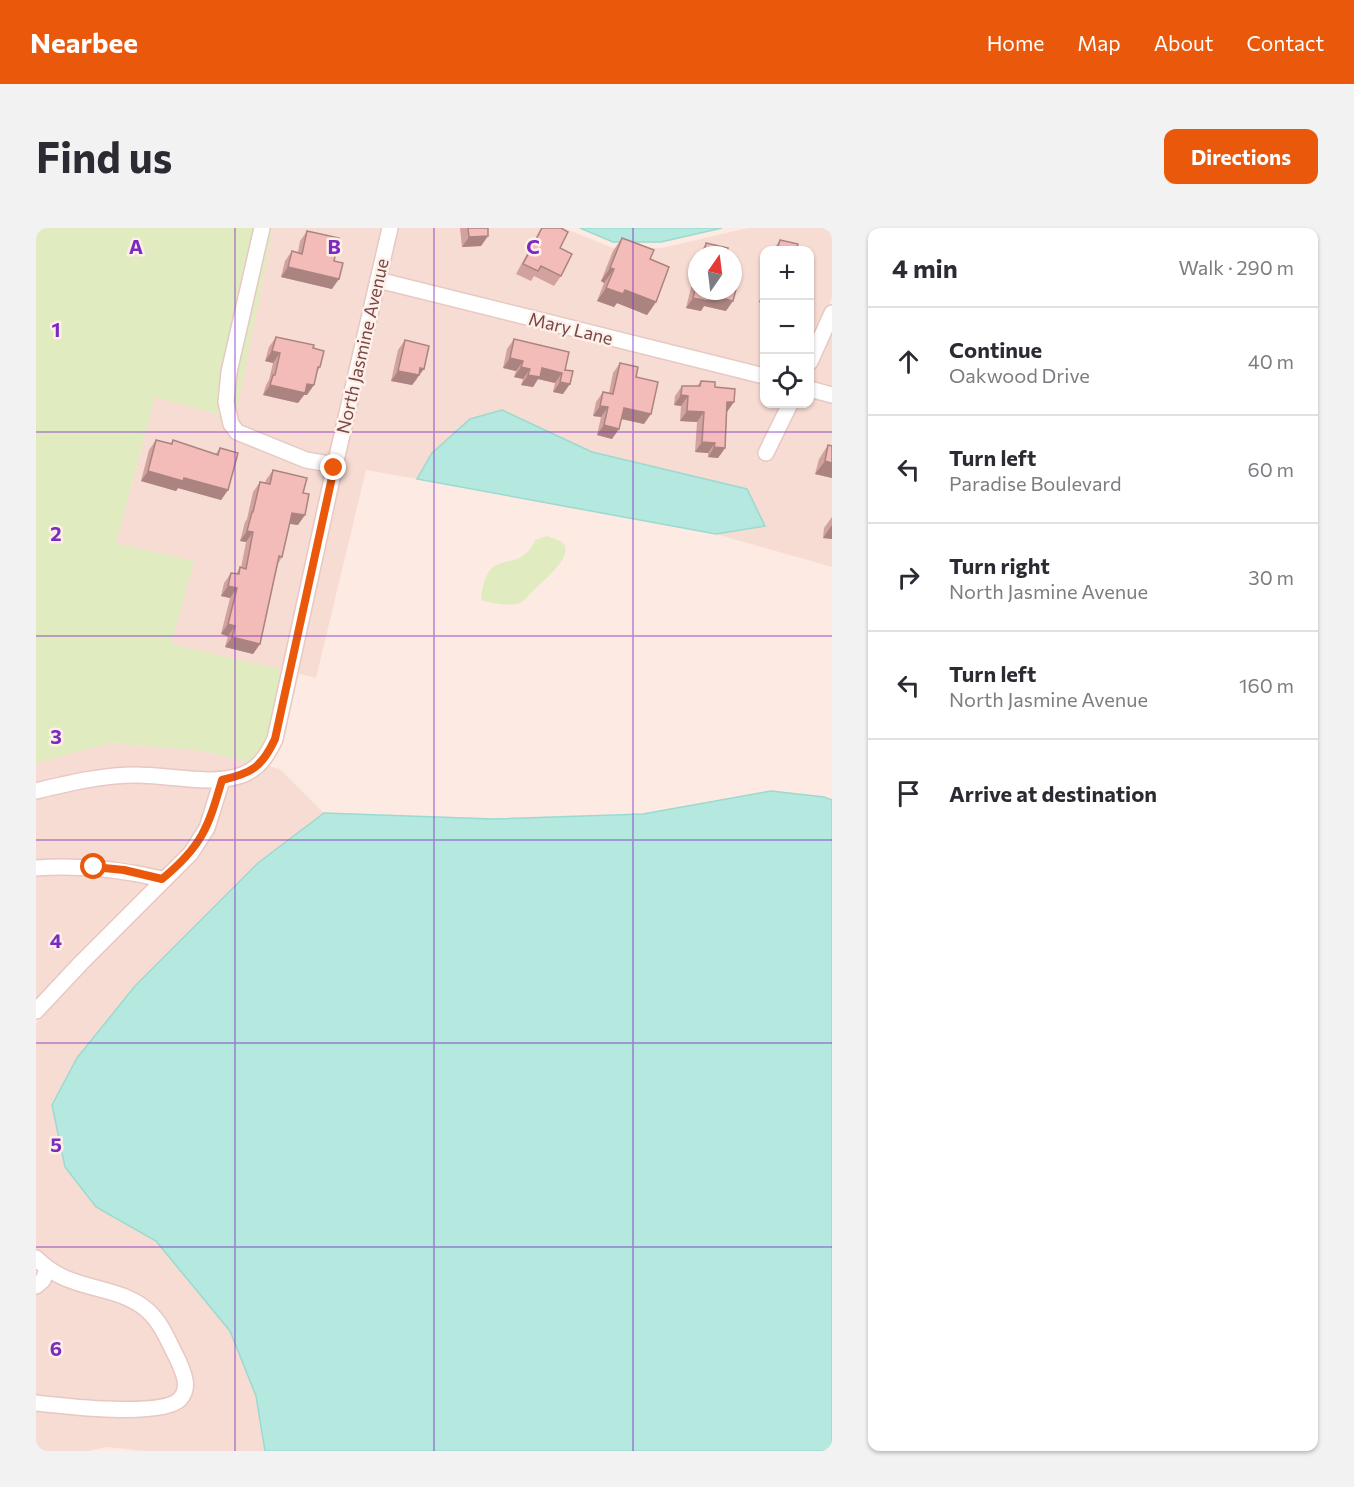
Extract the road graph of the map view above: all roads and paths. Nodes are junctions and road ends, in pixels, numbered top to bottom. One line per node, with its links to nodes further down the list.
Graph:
1 (262, 228): 11 (street)
2 (390, 228): 3 (street, North Jasmine Avenue)
3 (378, 280): 6 (street, Mary Lane); 11 (street, North Jasmine Avenue)
4 (832, 313): 5 (street)
5 (814, 354)
6 (760, 375)
7 (814, 389): 8 (street)
8 (832, 395)
9 (788, 408): 10 (street)
10 (766, 453)
11 (335, 465): 12 (street, North Jasmine Avenue)
12 (222, 780): 13 (street, North Jasmine Avenue); 15 (street)
13 (36, 790)
14 (36, 868): 15 (street)
15 (162, 879): 16 (street)
16 (36, 1011)
17 (36, 1258): 18 (street)
18 (47, 1270): 19 (street); 20 (street)
19 (36, 1286)
20 (36, 1403)

